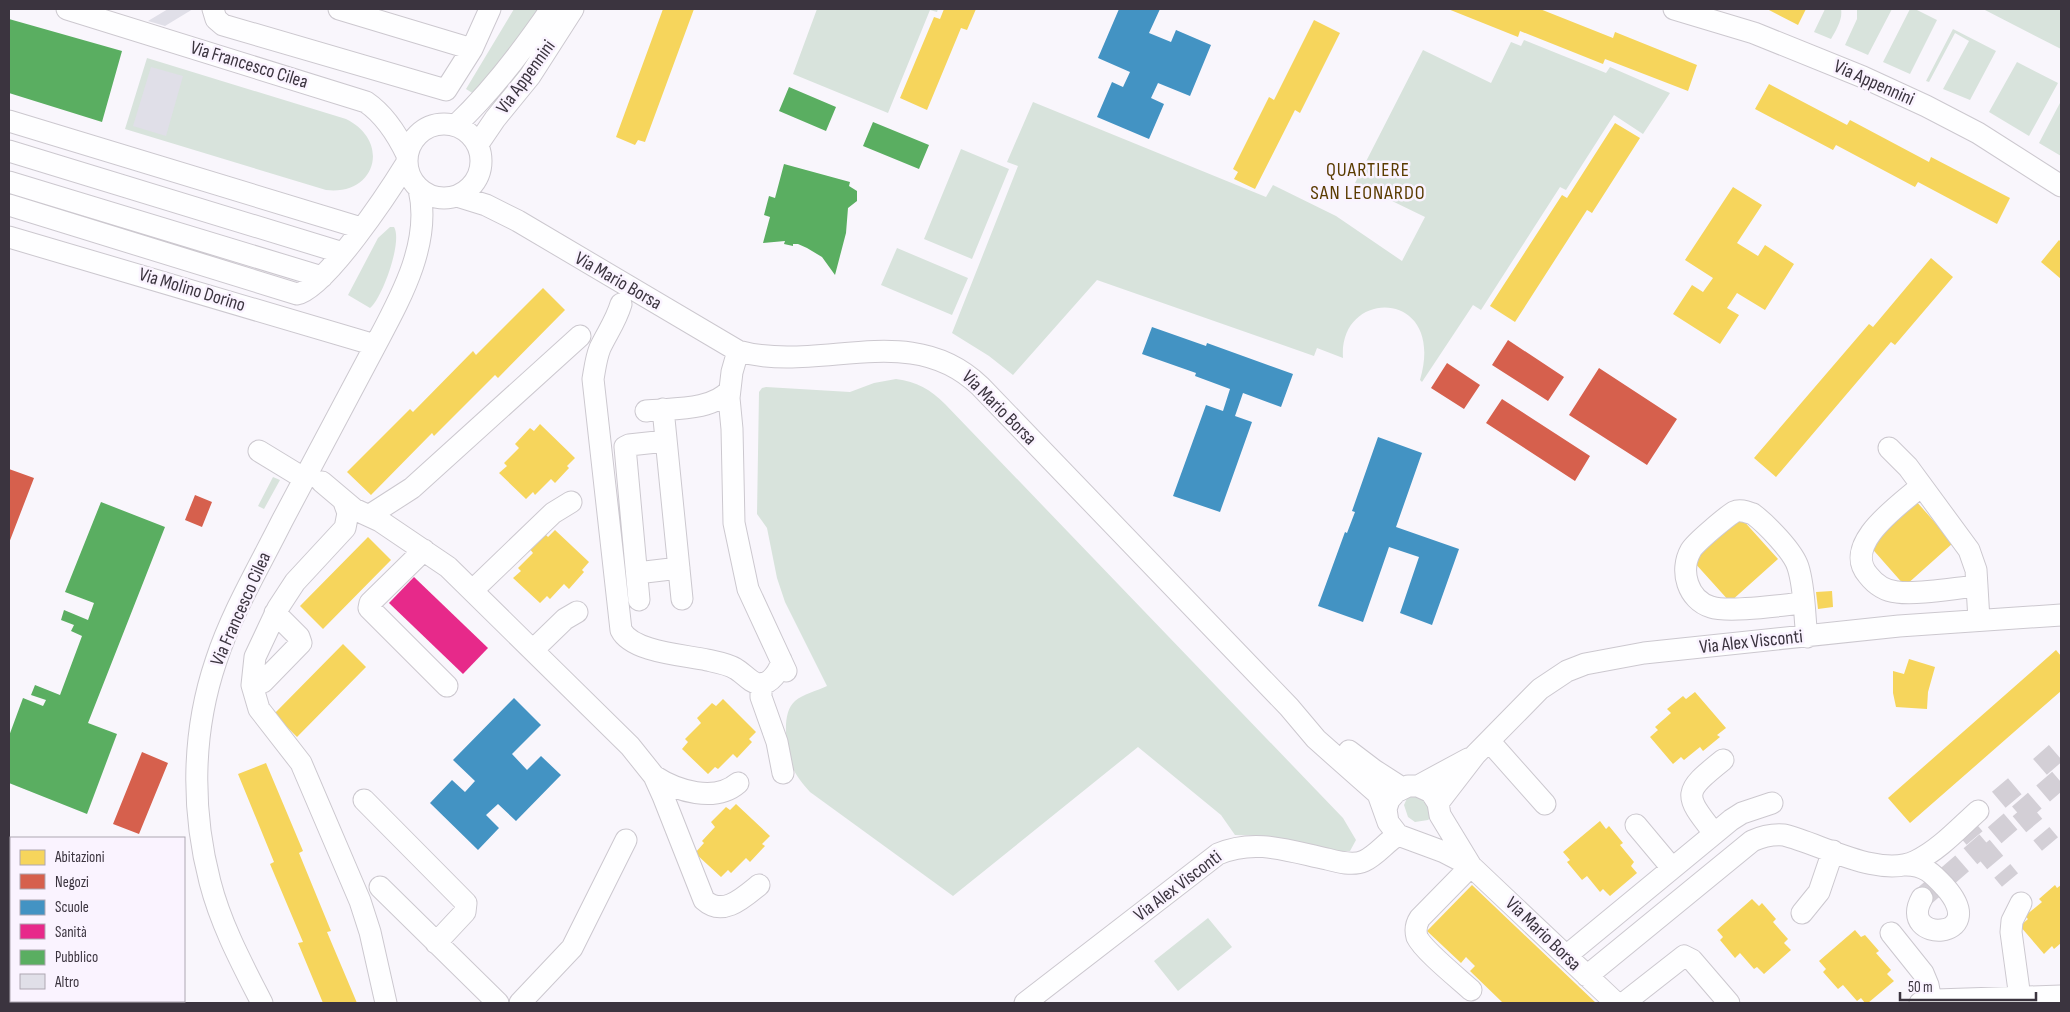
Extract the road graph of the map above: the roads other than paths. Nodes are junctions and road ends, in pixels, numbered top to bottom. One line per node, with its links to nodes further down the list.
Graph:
1 (67, 9): 13 (street, Via Francesco Cilea)
2 (214, 9): 8 (street)
3 (339, 9): 8 (street)
4 (490, 9): 8 (street)
5 (551, 9): 10 (street, Via Appennini)
6 (572, 9): 11 (street, Via Appennini)
7 (1674, 9): 16 (street, Via Appennini)
8 (472, 49)
9 (9, 121): 21 (street)
10 (456, 125): 11 (street); 13 (street)
11 (478, 144): 14 (street)
12 (9, 151): 24 (street)
13 (407, 159): 17 (street); 21 (street)
14 (481, 167): 18 (street); 20 (street, Via Mario Borsa)
15 (9, 182): 25 (street)
16 (2061, 186)
17 (419, 189): 18 (street); 23 (street, Via Francesco Cilea)
18 (456, 196): 20 (street, Via Mario Borsa); 23 (street, Via Francesco Cilea)
19 (9, 205): 25 (street)
20 (518, 221): 29 (street, Via Mario Borsa)
21 (361, 228): 24 (street)
22 (9, 237): 28 (street, Via Molino Dorino)
23 (420, 240): 28 (street, Via Francesco Cilea)
24 (342, 253): 25 (street)
25 (322, 277)
26 (621, 304): 53 (street)
27 (580, 336): 38 (street)
28 (375, 345): 34 (street, Via Francesco Cilea)
29 (738, 351): 30 (street); 56 (street, Via Mario Borsa)
30 (730, 390): 31 (street); 53 (street)
31 (666, 441): 40 (street); 41 (street)
32 (1889, 448): 35 (street)
33 (259, 450): 34 (street)
34 (314, 480): 36 (street); 89 (street, Via Francesco Cilea)
35 (1921, 486): 42 (street); 42 (street)
36 (344, 502): 38 (street); 48 (street)
37 (570, 502): 43 (street)
38 (370, 515): 39 (street)
39 (424, 550): 43 (street); 55 (street)
40 (679, 568): 41 (street); 44 (street)
41 (637, 573): 45 (street)
42 (1977, 586): 50 (street)
43 (473, 590): 52 (street)
44 (682, 599)
45 (639, 600)
46 (1803, 603): 46 (street); 51 (street)
47 (577, 612): 52 (street)
48 (275, 613): 54 (street); 54 (street)
49 (2061, 615): 50 (street, Via Alex Visconti)
50 (1979, 620): 51 (street, Via Alex Visconti)
51 (1807, 637): 57 (street, Via Alex Visconti)
52 (533, 650): 60 (street)
53 (764, 683): 59 (street)
54 (252, 685): 90 (street)
55 (448, 686)
56 (1289, 707): 62 (street, Via Mario Borsa); 69 (street, Via Mario Borsa)
57 (1482, 748): 62 (street, Via Alex Visconti); 65 (street); 66 (street, Via Alex Visconti)
58 (1723, 760): 70 (street)
59 (783, 773)
60 (654, 776): 61 (street); 76 (street)
61 (738, 783)
62 (1410, 787): 66 (street, Via Mario Borsa); 69 (street)
63 (364, 800): 82 (street)
64 (1772, 803): 70 (street)
65 (1545, 804)
66 (1439, 809): 69 (street); 74 (street, Via Mario Borsa)
67 (1978, 811): 73 (street)
68 (1636, 825): 75 (street)
69 (1398, 832): 74 (street, Via Mario Borsa); 93 (street, Via Alex Visconti)
70 (1714, 833): 75 (street)
71 (626, 840): 92 (street)
72 (1833, 851): 73 (street); 80 (street); 84 (street)
73 (1906, 865): 78 (street)
74 (1471, 866): 83 (street, Via Mario Borsa); 85 (street)
75 (1672, 868): 83 (street)
76 (759, 885)
77 (380, 887): 82 (street)
78 (1922, 898)
79 (2021, 903): 87 (street)
80 (1802, 913)
81 (1891, 933): 88 (street)
82 (436, 943): 91 (street)
83 (1566, 956): 84 (street, Via Mario Borsa)
84 (1587, 976): 94 (street, Via Mario Borsa)
85 (1470, 990)
86 (2056, 994): 87 (street)
87 (2020, 998): 88 (street)
88 (1925, 1002)
89 (262, 1003)
90 (386, 1003)
91 (498, 1003)
92 (520, 1003)
93 (1025, 1003)
94 (1616, 1003)
95 (1624, 1003): 96 (street)
96 (1729, 1003)

